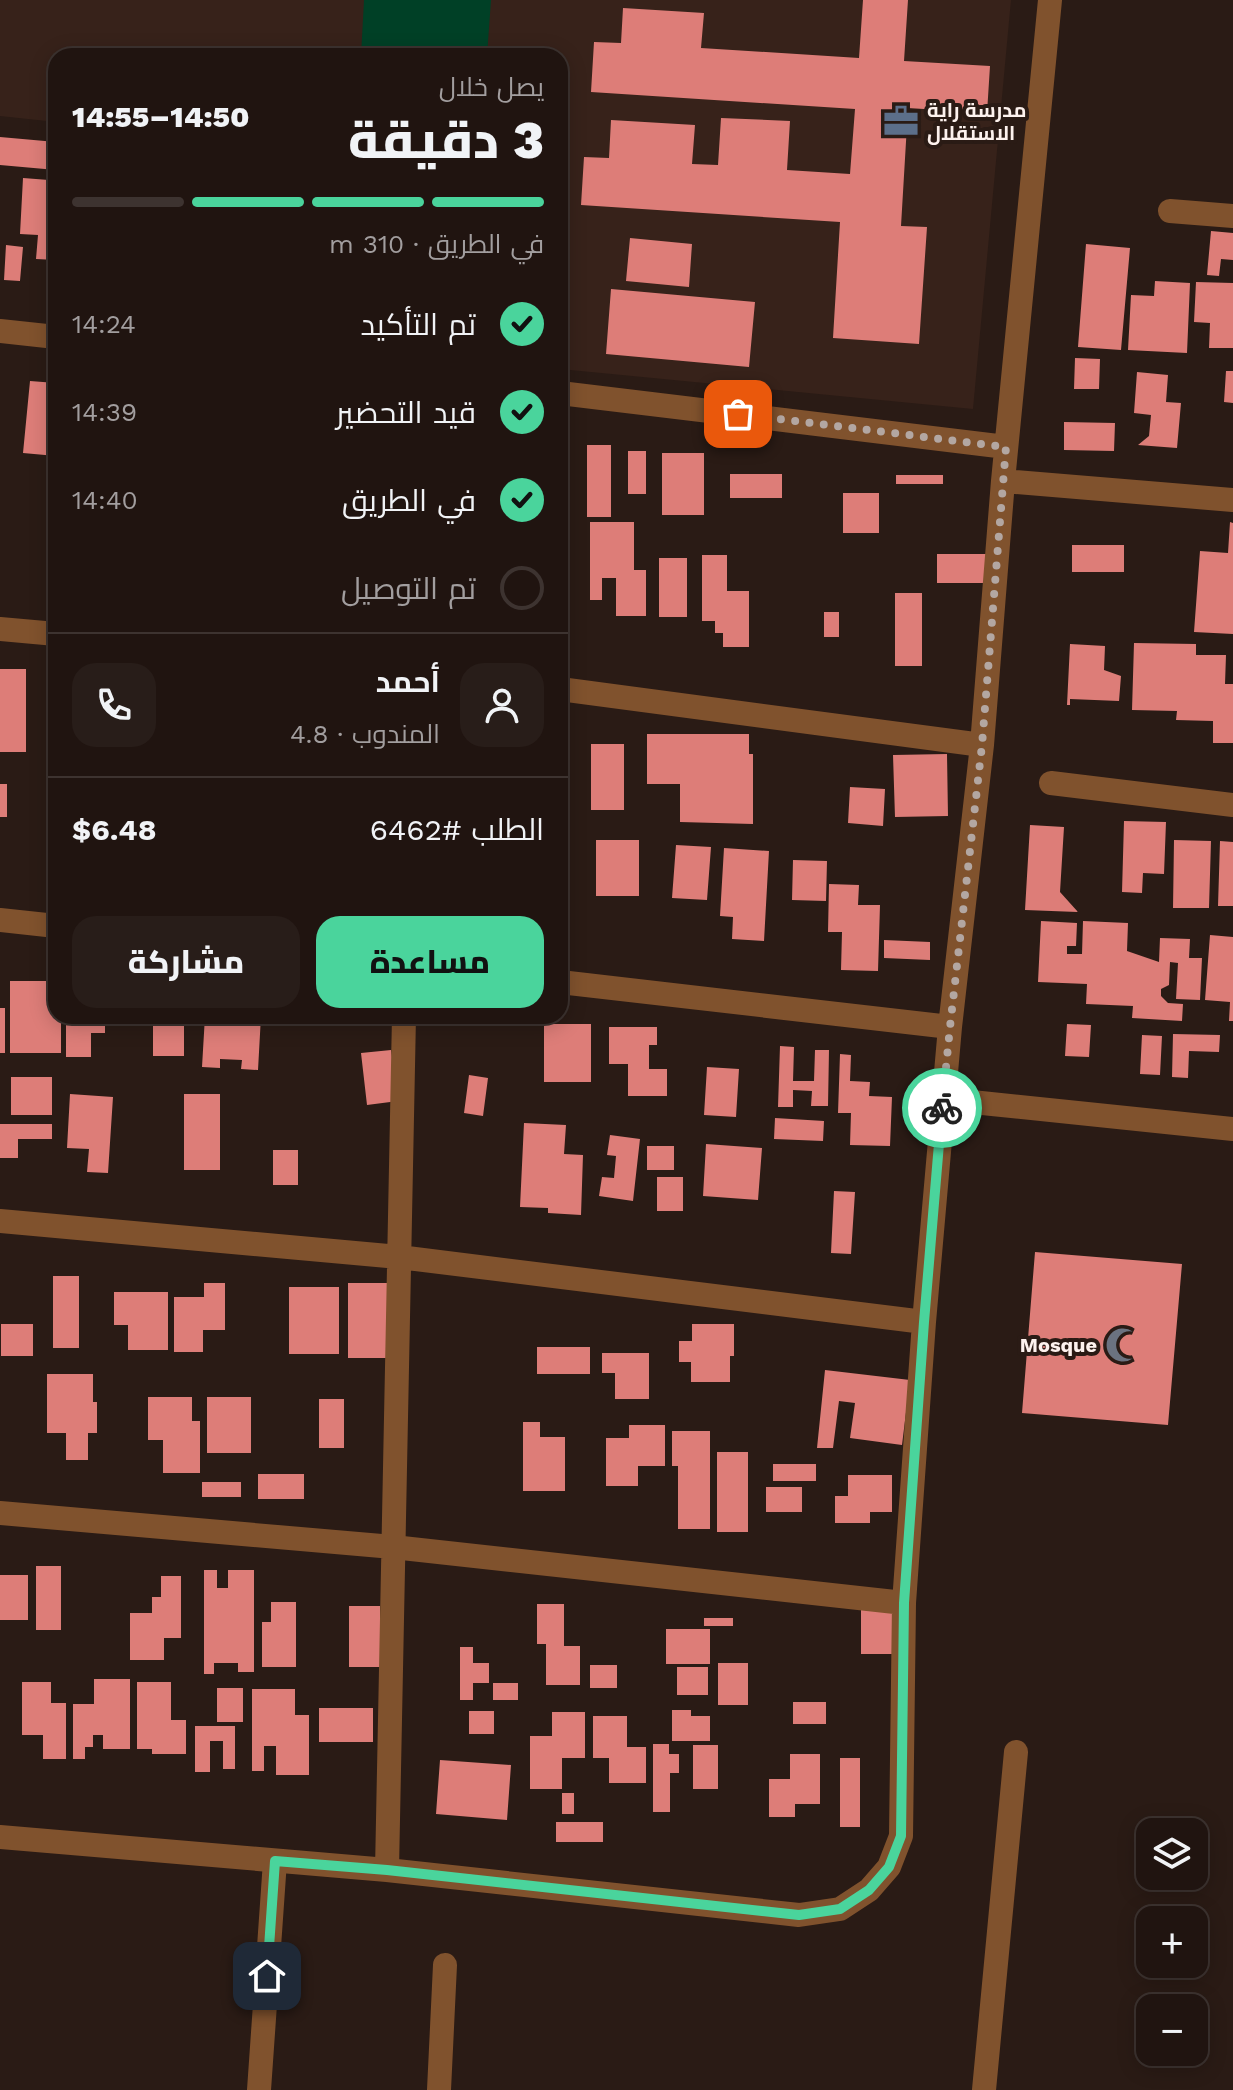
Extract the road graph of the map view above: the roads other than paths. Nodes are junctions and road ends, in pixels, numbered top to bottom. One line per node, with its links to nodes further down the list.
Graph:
1 (1050, 0): 7 (street)
2 (1170, 211): 3 (street)
3 (1233, 216)
4 (0, 331): 5 (street)
5 (48, 336)
6 (568, 394): 7 (street)
7 (1006, 447): 8 (street)
8 (1003, 481): 9 (street); 13 (street)
9 (1233, 500)
10 (0, 629): 11 (street)
11 (48, 633)
12 (568, 690): 13 (street)
13 (982, 745): 20 (street)
14 (1051, 783): 15 (street)
15 (1233, 805)
16 (0, 920): 17 (street)
17 (48, 925)
18 (568, 983): 20 (street)
19 (404, 1024): 24 (street)
20 (950, 1027): 21 (street)
21 (943, 1099): 22 (street); 25 (street)
22 (1233, 1129)
23 (0, 1221): 24 (street)
24 (399, 1257): 25 (street); 27 (street)
25 (924, 1322): 28 (street)
26 (0, 1513): 27 (street)
27 (393, 1547): 28 (street); 32 (street)
28 (904, 1603): 32 (street)
29 (1016, 1752): 36 (street)
30 (0, 1837): 31 (street)
31 (275, 1861): 32 (street); 34 (street)
32 (387, 1870)
33 (445, 1965): 35 (street)
34 (259, 2090)
35 (439, 2090)
36 (984, 2090)

